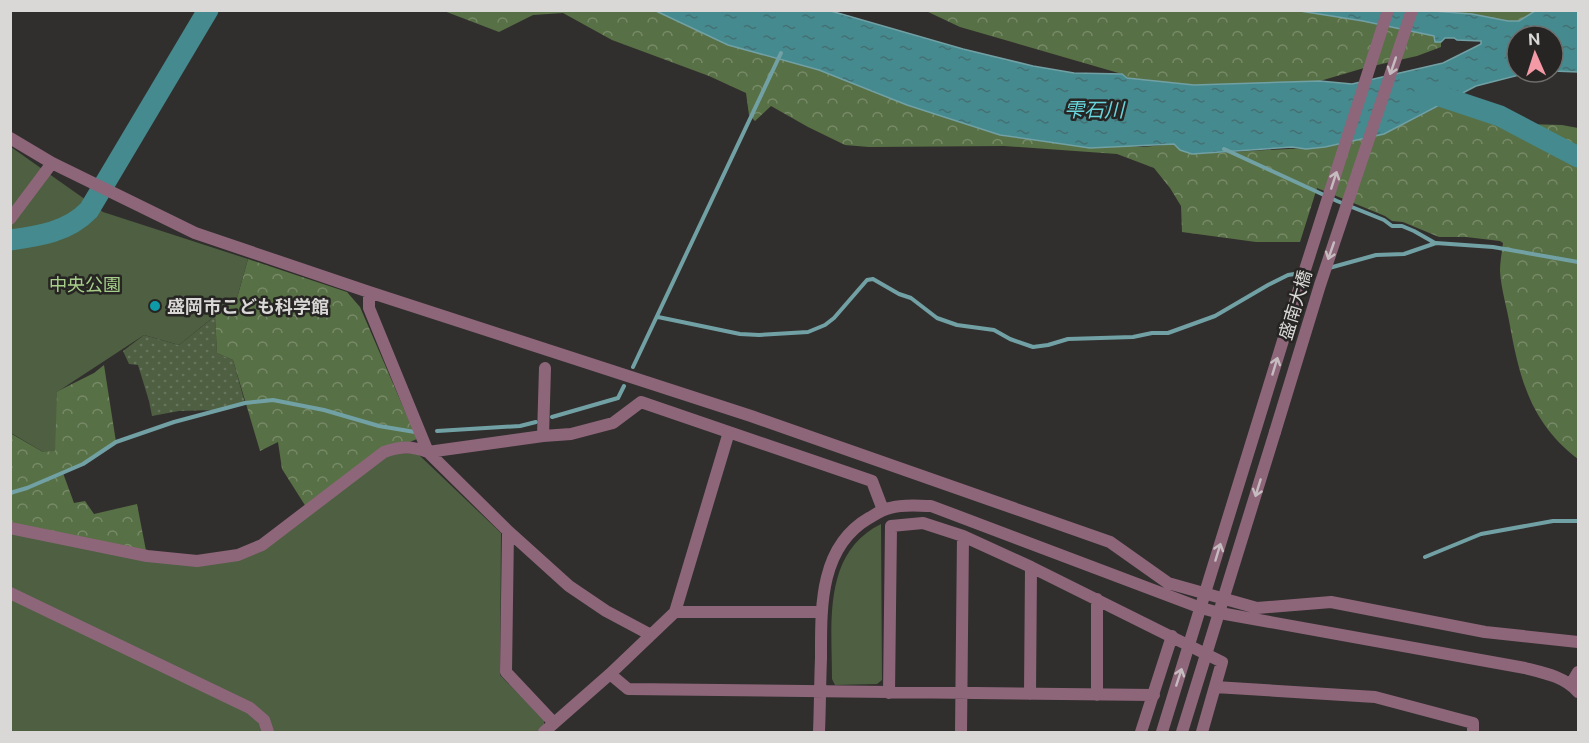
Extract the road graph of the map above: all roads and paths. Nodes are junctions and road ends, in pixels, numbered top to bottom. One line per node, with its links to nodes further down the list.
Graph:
1 (1389, 10): 18 (street, 盛南大橋, one-way to 1, bridge)
2 (1412, 10): 21 (street, 盛南大橋, one-way to 21, bridge)
3 (10, 138): 4 (street)
4 (52, 163): 5 (street); 6 (street)
5 (10, 219)
6 (369, 292): 10 (street); 24 (street)
7 (545, 368): 9 (street)
8 (729, 432): 9 (street); 11 (street); 19 (street)
9 (543, 436): 10 (street)
10 (428, 452): 12 (street); 13 (street)
11 (883, 510): 18 (street); 20 (street)
12 (10, 528)
13 (508, 531): 22 (street); 35 (street)
14 (963, 536): 15 (street); 30 (street); 31 (street)
15 (1031, 567): 17 (street); 32 (street)
16 (10, 593): 36 (street)
17 (1097, 599): 23 (street); 33 (street)
18 (1201, 608): 21 (street); 41 (street, 盛南大橋, one-way to 18, bridge)
19 (675, 612): 20 (street); 22 (street)
20 (821, 612): 29 (street)
21 (1220, 613): 28 (street); 42 (street, 盛南大橋, bridge)
22 (651, 636): 26 (street)
23 (1172, 636): 27 (street); 34 (street)
24 (1578, 642)
25 (1578, 672): 28 (street)
26 (610, 674): 29 (street); 35 (street)
27 (1215, 687): 43 (street); 44 (street)
28 (1575, 688)
29 (820, 691): 31 (street); 38 (street)
30 (961, 692): 31 (street); 32 (street); 39 (street)
31 (889, 693)
32 (1030, 694): 33 (street)
33 (1097, 695): 34 (street)
34 (1154, 695): 40 (street)
35 (554, 723): 37 (street)
36 (268, 732)
37 (544, 732)
38 (819, 732)
39 (961, 732)
40 (1141, 732)
41 (1162, 732)
42 (1182, 732)
43 (1202, 732)
44 (1473, 732)

